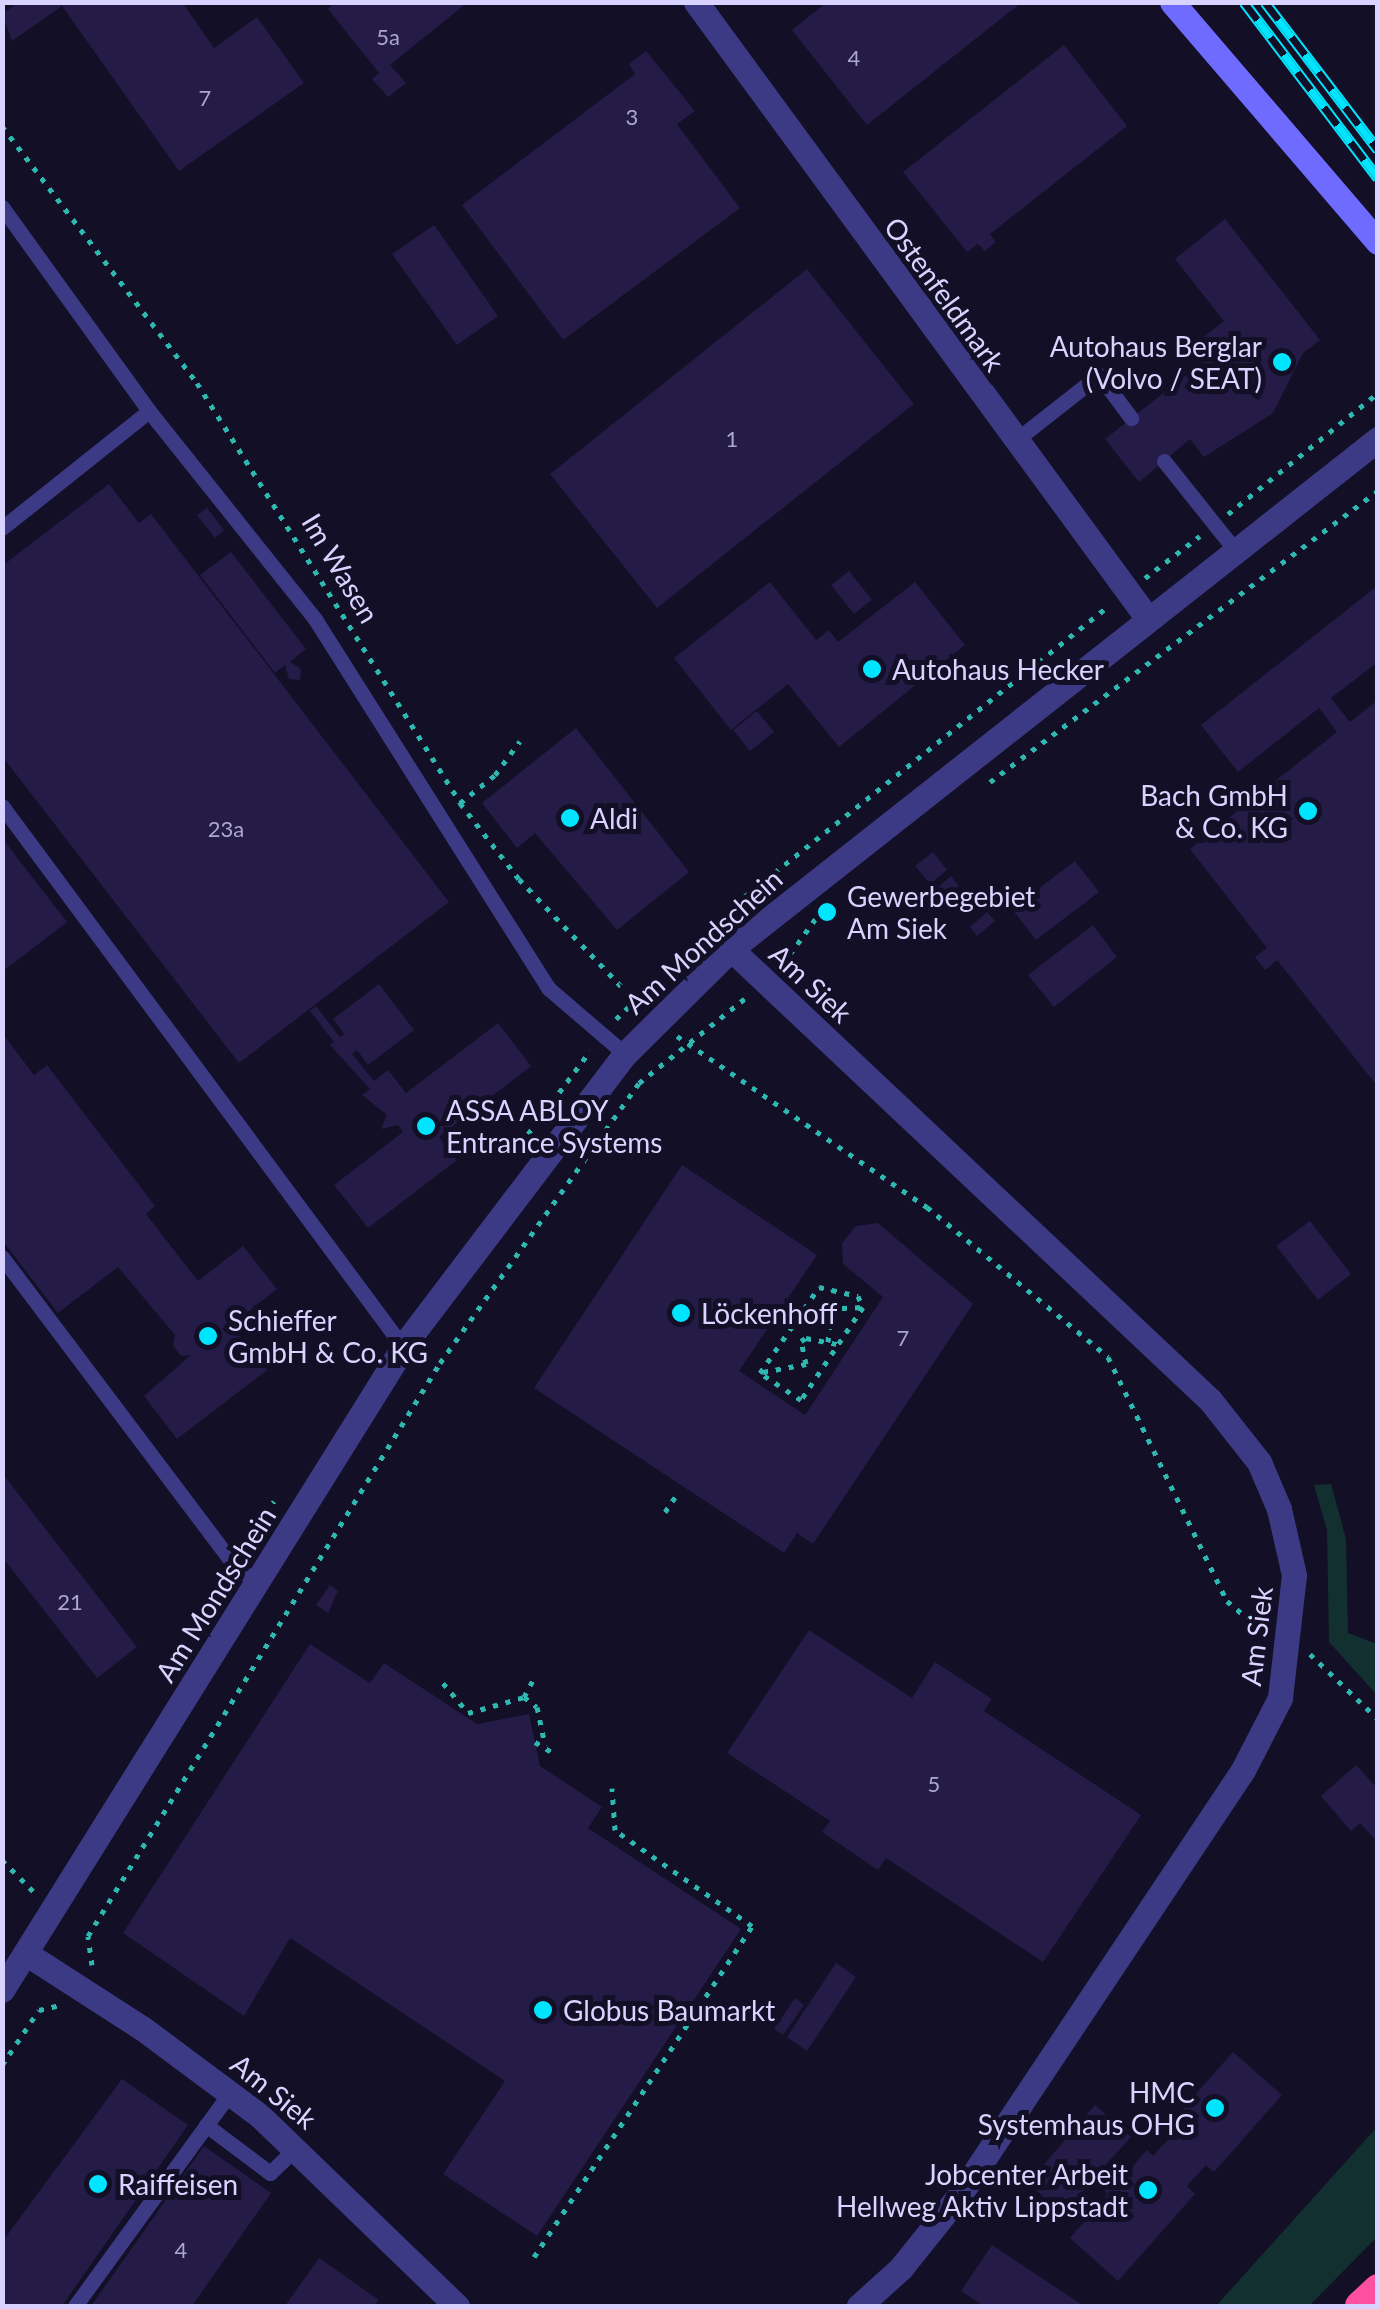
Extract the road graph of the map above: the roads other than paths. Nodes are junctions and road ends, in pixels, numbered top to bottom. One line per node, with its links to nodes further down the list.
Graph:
1 (696, 2): 8 (street, Ostenfeldmark)
2 (1172, 2): 4 (main road)
3 (3, 205): 5 (lane)
4 (1378, 242)
5 (150, 411): 10 (lane); 15 (lane)
6 (1131, 418): 8 (lane)
7 (1378, 439): 11 (street, Am Mondschein)
8 (1016, 440): 12 (street, Ostenfeldmark)
9 (1164, 462): 11 (lane)
10 (2, 528)
11 (1236, 550): 12 (street, Am Mondschein)
12 (1148, 619): 14 (street, Am Mondschein)
13 (2, 806): 17 (lane)
14 (732, 950): 15 (street, Am Mondschein); 27 (street, Am Siek)
15 (625, 1054): 17 (street, Am Mondschein)
16 (2, 1258): 18 (lane)
17 (403, 1347): 18 (street, Am Mondschein)
18 (257, 1583): 19 (street, Am Mondschein)
19 (27, 1954): 20 (street, Am Mondschein); 21 (street, Am Siek)
20 (2, 1990)
21 (230, 2093): 22 (lane); 23 (street, Am Siek)
22 (206, 2125): 23 (lane); 25 (lane)
23 (296, 2148): 26 (street, Am Siek)
24 (1378, 2289): 28 (highway)
25 (75, 2306)
26 (457, 2306)
27 (859, 2306)
28 (1360, 2306)

